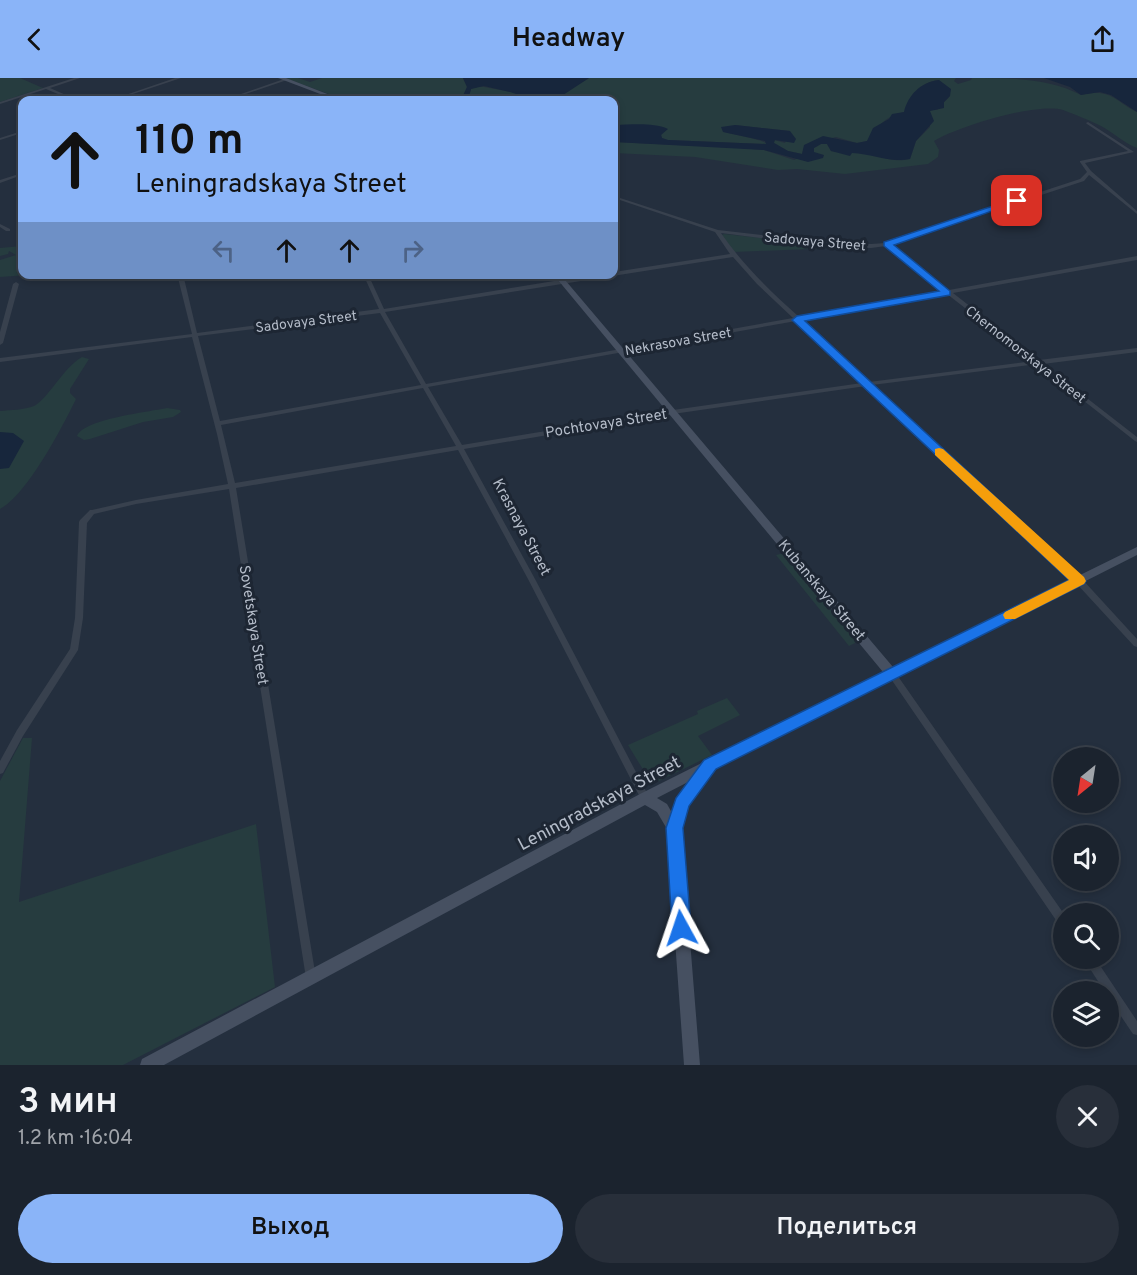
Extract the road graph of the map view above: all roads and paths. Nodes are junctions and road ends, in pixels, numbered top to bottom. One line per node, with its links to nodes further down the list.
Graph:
1 (78, 78): 4 (street)
2 (179, 78): 7 (street)
3 (283, 79): 8 (street); 9 (street)
4 (46, 88): 5 (street); 6 (street)
5 (21, 96)
6 (65, 96)
7 (125, 96)
8 (237, 96)
9 (328, 96)
10 (18, 97): 11 (street)
11 (0, 103)
12 (1088, 123): 15 (street)
13 (18, 133): 14 (street)
14 (0, 139)
15 (1089, 172): 17 (street); 19 (street)
16 (18, 175): 18 (street)
17 (1082, 180): 19 (street, Sadovaya Street); 25 (street, Sadovaya Street)
18 (0, 182)
19 (1104, 183): 21 (street)
20 (618, 198): 24 (street, Sadovaya Street)
21 (1137, 213)
22 (0, 225): 23 (street)
23 (8, 230)
24 (717, 231): 25 (street, Sadovaya Street); 26 (street)
25 (887, 244): 34 (street, Chernomorskaya Street)
26 (734, 255): 28 (street, Sadovaya Street); 36 (street)
27 (1137, 258): 34 (street, Nekrasova Street)
28 (618, 273)
29 (181, 279): 37 (street, Sovetskaya Street)
30 (367, 279): 35 (street, Krasnaya Street)
31 (554, 279): 35 (street, Sadovaya Street)
32 (560, 279): 40 (street, Kubanskaya Street)
33 (16, 284): 38 (street)
34 (947, 293): 36 (street, Nekrasova Street); 42 (street, Chernomorskaya Street)
35 (380, 311): 37 (street, Sadovaya Street); 44 (street, Krasnaya Street)
36 (797, 320): 40 (street, Nekrasova Street); 43 (street)
37 (194, 335): 41 (street, Sadovaya Street); 46 (street, Sovetskaya Street)
38 (0, 343)
39 (1137, 350): 42 (street, Pochtovaya Street)
40 (621, 352): 44 (street, Nekrasova Street); 45 (street, Kubanskaya Street)
41 (0, 360)
42 (1037, 362): 43 (street, Pochtovaya Street); 47 (street, Chernomorskaya Street)
43 (866, 384): 45 (street, Pochtovaya Street); 51 (street)
44 (425, 386): 46 (street, Nekrasova Street); 48 (street, Krasnaya Street)
45 (674, 412): 48 (street, Pochtovaya Street); 53 (street, Kubanskaya Street)
46 (219, 423): 49 (street, Sovetskaya Street)
47 (1137, 440)
48 (460, 447): 49 (street, Pochtovaya Street); 56 (street, Krasnaya Street)
49 (232, 488): 55 (street, Pochtovaya Street); 60 (street, Sovetskaya Street)
50 (1137, 551): 51 (street, Leningradskaya Street)
51 (1079, 581): 52 (street); 53 (street, Leningradskaya Street)
52 (1137, 644)
53 (892, 674): 54 (street, Leningradskaya Street); 58 (street, Kubanskaya Street)
54 (710, 765): 56 (street, Leningradskaya Street); 57 (street)
55 (0, 770)
56 (645, 798): 57 (street); 60 (street, Leningradskaya Street)
57 (675, 828): 63 (street)
58 (1053, 907)
59 (1095, 969): 61 (street)
60 (311, 978): 62 (street, Leningradskaya Street)
61 (1137, 1030)
62 (148, 1065)
63 (692, 1065)

